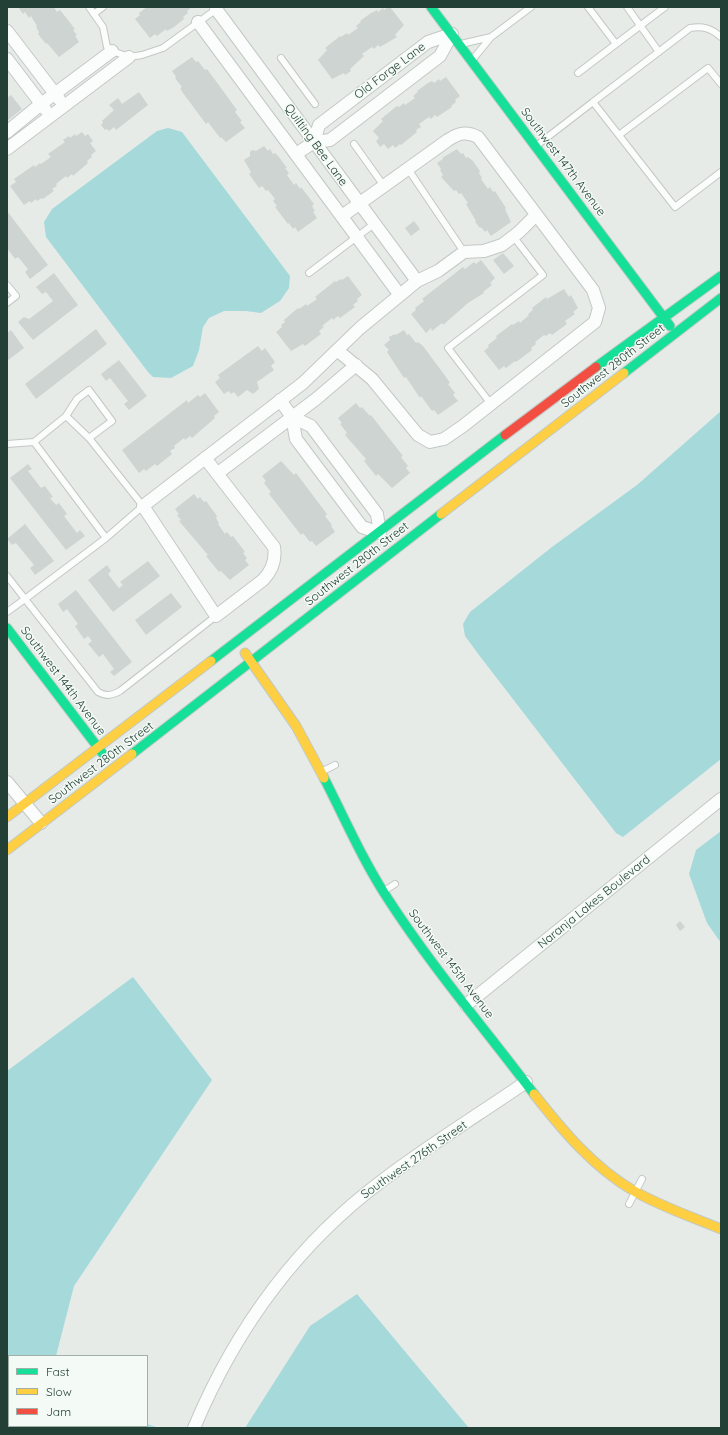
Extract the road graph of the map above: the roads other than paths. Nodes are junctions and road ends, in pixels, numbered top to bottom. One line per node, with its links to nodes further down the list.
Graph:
1 (89, 7): 9 (lane)
2 (103, 7): 9 (lane)
3 (431, 7): 13 (street, Southwest 147th Avenue)
4 (531, 7): 14 (lane)
5 (588, 7): 17 (lane)
6 (626, 7): 11 (lane)
7 (665, 7): 11 (lane)
8 (217, 8): 10 (lane); 34 (street, Quilting Bee Lane)
9 (94, 14): 18 (lane)
10 (198, 22): 20 (lane); 38 (street, Quilting Bee Lane)
11 (640, 26): 17 (lane); 19 (lane)
12 (7, 31): 26 (street)
13 (452, 34): 16 (street, Southwest 147th Avenue); 34 (street, Old Forge Lane); 34 (street, Old Forge Lane)
14 (491, 37): 16 (lane); 23 (lane)
15 (721, 37): 19 (lane)
16 (459, 44): 23 (street, Southwest 147th Avenue)
17 (616, 44): 24 (lane)
18 (112, 51): 20 (lane); 26 (street)
19 (659, 52): 27 (lane)
20 (129, 57): 30 (street)
21 (281, 58): 29 (lane)
22 (7, 59): 28 (street)
23 (472, 60): 36 (street, Southwest 147th Avenue)
24 (578, 73)
25 (721, 84): 33 (lane)
26 (55, 93): 28 (street); 30 (street)
27 (593, 102): 33 (lane); 36 (lane)
28 (41, 104): 31 (street); 32 (street)
29 (315, 104)
30 (64, 106): 31 (street)
31 (50, 116): 37 (street)
32 (7, 132)
33 (619, 135): 40 (lane)
34 (314, 142): 38 (street, Old Forge Lane); 42 (street, Quilting Bee Lane)
35 (354, 144): 41 (lane)
36 (536, 147): 56 (street, Southwest 147th Avenue)
37 (7, 149)
38 (296, 154): 44 (street, Quilting Bee Lane)
39 (408, 169): 41 (street); 43 (street); 48 (lane)
40 (721, 172)
41 (384, 186): 42 (street)
42 (359, 204): 44 (street); 45 (street, Quilting Bee Lane)
43 (536, 215): 47 (street); 62 (street)
44 (342, 216): 46 (street, Quilting Bee Lane)
45 (374, 224): 46 (lane); 51 (street, Quilting Bee Lane)
46 (357, 236): 49 (lane); 53 (street, Quilting Bee Lane)
47 (513, 236): 48 (street); 62 (lane)
48 (464, 252): 51 (street)
49 (309, 273)
50 (721, 276): 56 (street, Southwest 280th Street)
51 (417, 281): 53 (street)
52 (7, 284): 55 (lane)
53 (399, 294): 58 (street)
54 (721, 298): 57 (street, Southwest 280th Street)
55 (7, 303)
56 (664, 318): 57 (street, Southwest 147th Avenue); 60 (street, Southwest 280th Street)
57 (675, 333): 60 (street, Southwest 280th Street)
58 (337, 350): 59 (street); 61 (street)
59 (356, 365): 62 (street); 64 (street)
60 (582, 391): 72 (street, Southwest 280th Street); 72 (street, Southwest 280th Street)
61 (280, 400): 64 (street); 68 (street)
62 (491, 404)
63 (66, 416): 65 (lane); 65 (lane); 66 (lane)
64 (292, 417): 69 (street); 72 (street); 72 (street)
65 (89, 438): 70 (lane)
66 (34, 442): 67 (lane); 71 (lane)
67 (7, 444)
68 (205, 458): 69 (street); 70 (street)
69 (218, 473): 76 (street)
70 (142, 506): 71 (lane); 76 (street)
71 (106, 538): 74 (lane)
72 (386, 542): 78 (street, Southwest 280th Street); 79 (street, Southwest 280th Street)
73 (7, 576): 74 (lane)
74 (25, 599): 75 (lane); 76 (lane)
75 (7, 612)
76 (216, 616)
77 (7, 628): 80 (street, Southwest 144th Avenue)
78 (238, 642): 79 (street, Southwest 145th Avenue); 80 (street, Southwest 280th Street)
79 (251, 662): 82 (street, Southwest 280th Street); 83 (street, Southwest 145th Avenue)
80 (99, 748): 82 (street, Southwest 144th Avenue); 86 (street, Southwest 280th Street)
81 (335, 765): 83 (lane)
82 (114, 768): 88 (street, Southwest 280th Street)
83 (322, 772): 91 (street, Southwest 145th Avenue)
84 (7, 782): 86 (street)
85 (721, 799): 92 (street, Naranja Lakes Boulevard)
86 (25, 804): 87 (street, Southwest 280th Street); 88 (street)
87 (7, 817)
88 (41, 823): 89 (street, Southwest 280th Street)
89 (7, 850)
90 (395, 884): 91 (lane)
91 (383, 891): 92 (street, Southwest 145th Avenue)
92 (466, 1005): 93 (street, Southwest 145th Avenue)
93 (526, 1082): 95 (street, Southwest 145th Avenue); 98 (street, Southwest 276th Street)
94 (642, 1179): 95 (lane)
95 (636, 1192): 96 (lane); 97 (street, Southwest 145th Avenue)
96 (629, 1204)
97 (721, 1229)
98 (196, 1424)

